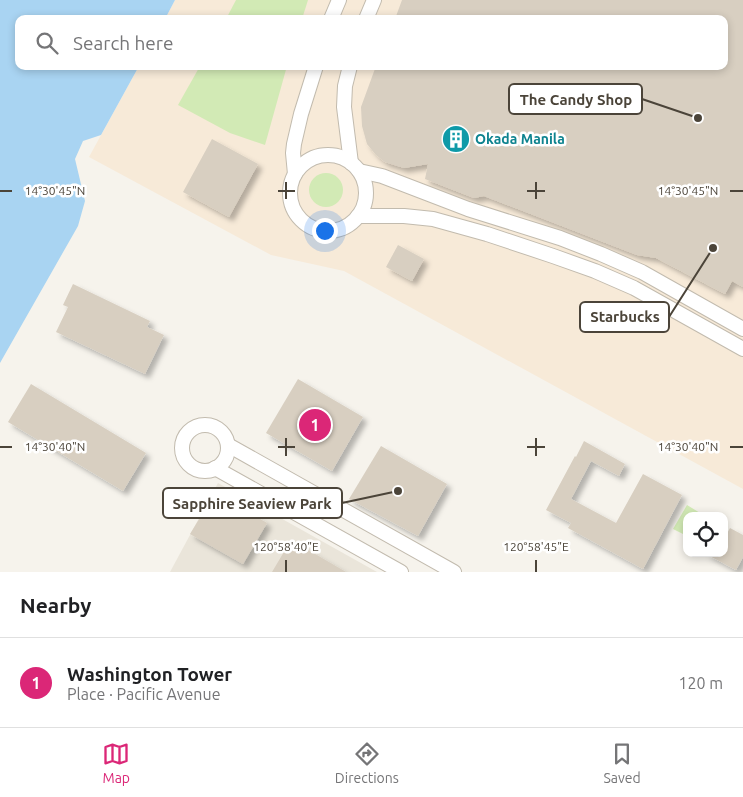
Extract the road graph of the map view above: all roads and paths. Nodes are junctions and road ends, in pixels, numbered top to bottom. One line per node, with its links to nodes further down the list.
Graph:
1 (339, 0): 3 (street)
2 (374, 0): 4 (street)
3 (333, 15)
4 (368, 15)
5 (315, 70): 8 (street)
6 (349, 70): 7 (street)
7 (355, 167): 8 (street); 9 (street); 10 (street)
8 (295, 174): 9 (street)
9 (358, 216): 11 (street)
10 (743, 330)
11 (743, 349)
12 (228, 445): 13 (street); 13 (street); 15 (street)
13 (215, 468): 14 (street)
14 (401, 572)
15 (454, 572)

